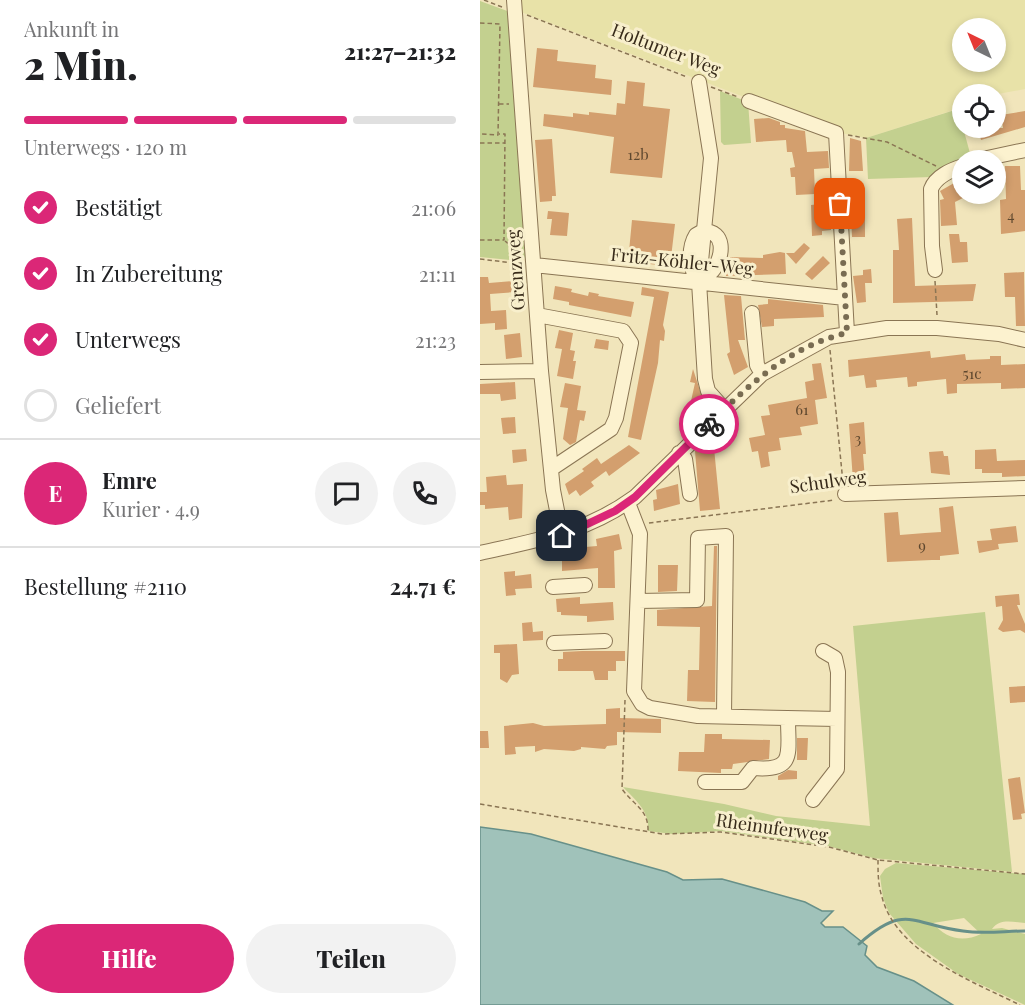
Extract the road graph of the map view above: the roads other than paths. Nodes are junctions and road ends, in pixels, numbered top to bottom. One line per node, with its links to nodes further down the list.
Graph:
1 (514, 6): 8 (street, Grenzweg)
2 (699, 82): 7 (street)
3 (749, 101): 11 (street)
4 (1025, 150): 5 (street)
5 (1006, 154)
6 (952, 172): 9 (street)
7 (704, 231): 10 (street); 10 (street)
8 (534, 265): 10 (street, Fritz-Köhler-Weg); 13 (street, Grenzweg)
9 (935, 270)
10 (703, 282): 11 (street, Fritz-Köhler-Weg); 19 (street)
11 (845, 298): 14 (street)
12 (752, 313): 18 (street)
13 (537, 315): 16 (street, Grenzweg); 21 (street)
14 (847, 333): 15 (street); 18 (street)
15 (1025, 340)
16 (541, 371): 17 (street); 21 (street, Grenzweg)
17 (480, 372)
18 (762, 374): 19 (street)
19 (724, 410): 20 (street)
20 (679, 453): 23 (street); 25 (street)
21 (551, 469): 26 (street, Grenzweg)
22 (1025, 488): 24 (street, Schulweg)
23 (690, 494)
24 (845, 494)
25 (628, 503): 26 (street); 30 (street)
26 (562, 536): 27 (street)
27 (480, 553)
28 (585, 585): 29 (street)
29 (553, 587)
30 (638, 601): 34 (street); 34 (street)
31 (605, 641): 32 (street)
32 (554, 643)
33 (823, 651): 36 (street)
34 (724, 716): 35 (street)
35 (788, 719): 36 (street); 37 (street)
36 (837, 719): 38 (street)
37 (705, 782)
38 (813, 800)

